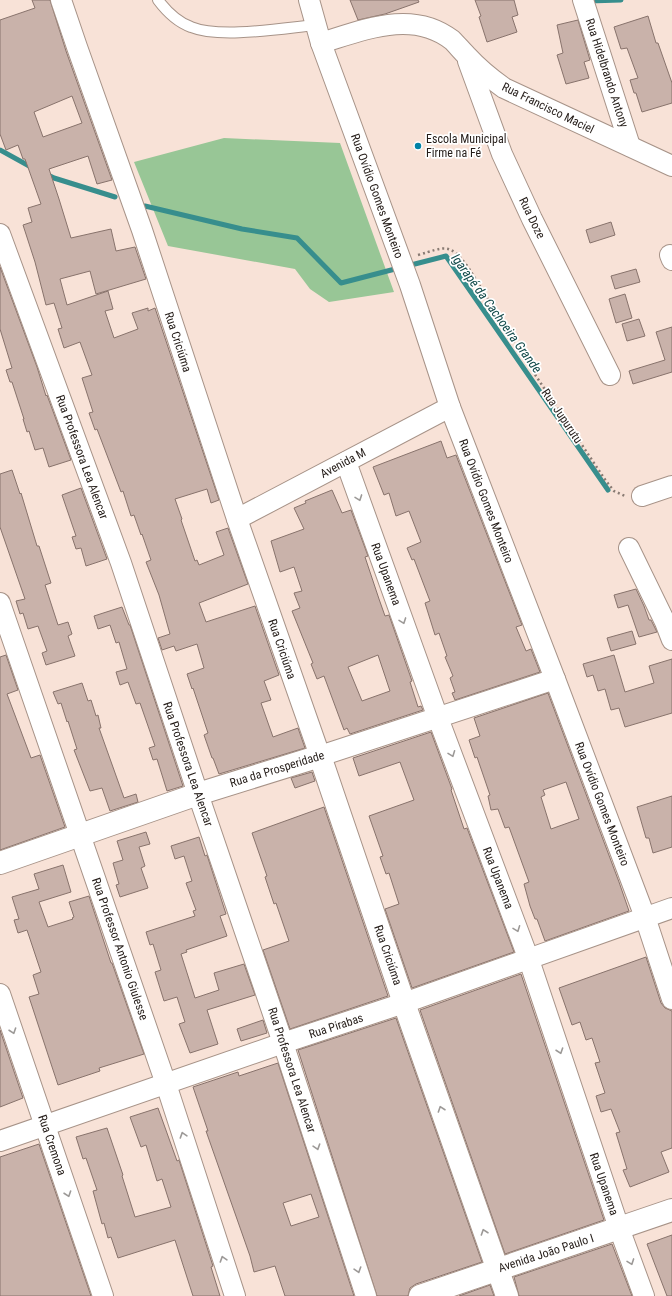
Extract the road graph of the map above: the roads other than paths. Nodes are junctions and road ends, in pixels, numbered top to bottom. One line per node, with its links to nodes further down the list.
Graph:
1 (61, 0): 16 (street, Rua Criciúma)
2 (158, 0): 5 (lane)
3 (309, 0): 5 (street, Rua Ovídio Gomes Monteiro)
4 (584, 0): 8 (street, Rua Hidelbrando Antony)
5 (316, 24): 6 (street, Rua Ovídio Gomes Monteiro)
6 (321, 43): 7 (street, Rua Francisco Maciel); 12 (street, Rua Ovídio Gomes Monteiro)
7 (466, 55): 8 (street, Rua Francisco Maciel); 11 (street, Rua Doze)
8 (630, 146): 9 (street, Rua Francisco Maciel)
9 (672, 166)
10 (2, 246): 23 (street, Rua Professora Lea Alencar)
11 (610, 375)
12 (450, 407): 13 (street, Avenida M); 20 (street, Rua Ovídio Gomes Monteiro)
13 (346, 462): 16 (street, Avenida M); 21 (street, Rua Upanema, one-way to 21)
14 (672, 486): 15 (street)
15 (642, 496)
16 (237, 519): 22 (street, Rua Criciúma)
17 (629, 548): 19 (street)
18 (1, 609): 24 (street, Rua Professor Antonio Giulesse)
19 (672, 640)
20 (555, 679): 21 (street, Rua da Prosperidade); 27 (street, Rua Ovídio Gomes Monteiro)
21 (438, 718): 22 (street, Rua da Prosperidade); 28 (street, Rua Upanema, one-way to 28)
22 (320, 756): 23 (street, Rua da Prosperidade); 31 (street, Rua Criciúma)
23 (198, 794): 24 (street, Rua da Prosperidade); 32 (street, Rua Professora Lea Alencar)
24 (80, 835): 25 (street, Rua da Prosperidade); 33 (street, Rua Professor Antonio Giulesse)
25 (0, 862)
26 (672, 908): 27 (street, Rua Pirabas)
27 (645, 917): 28 (street, Rua Pirabas); 30 (street, Rua Ovídio Gomes Monteiro)
28 (529, 960): 31 (street, Rua Pirabas); 37 (street, Rua Upanema, one-way to 37)
29 (0, 994): 34 (street, Rua Cremona, one-way to 34)
30 (672, 999)
31 (404, 1003): 32 (street, Rua Pirabas); 38 (street, Rua Criciúma, one-way to 31)
32 (283, 1043): 33 (street, Rua Pirabas); 41 (street, Rua Professora Lea Alencar, one-way to 41)
33 (166, 1084): 34 (street, Rua Pirabas); 40 (street, Rua Professor Antonio Giulesse, one-way to 33)
34 (45, 1125): 35 (street, Rua Pirabas); 39 (street, Rua Cremona, one-way to 39)
35 (0, 1141)
36 (672, 1210): 37 (street, Avenida João Paulo I)
37 (619, 1228): 38 (street, Avenida João Paulo I); 44 (street, Rua Upanema, one-way to 44)
38 (497, 1269): 42 (street, Avenida João Paulo I); 43 (street, Rua Criciúma)
39 (103, 1296)
40 (235, 1296)
41 (366, 1296)
42 (420, 1296)
43 (507, 1296)
44 (644, 1296)

